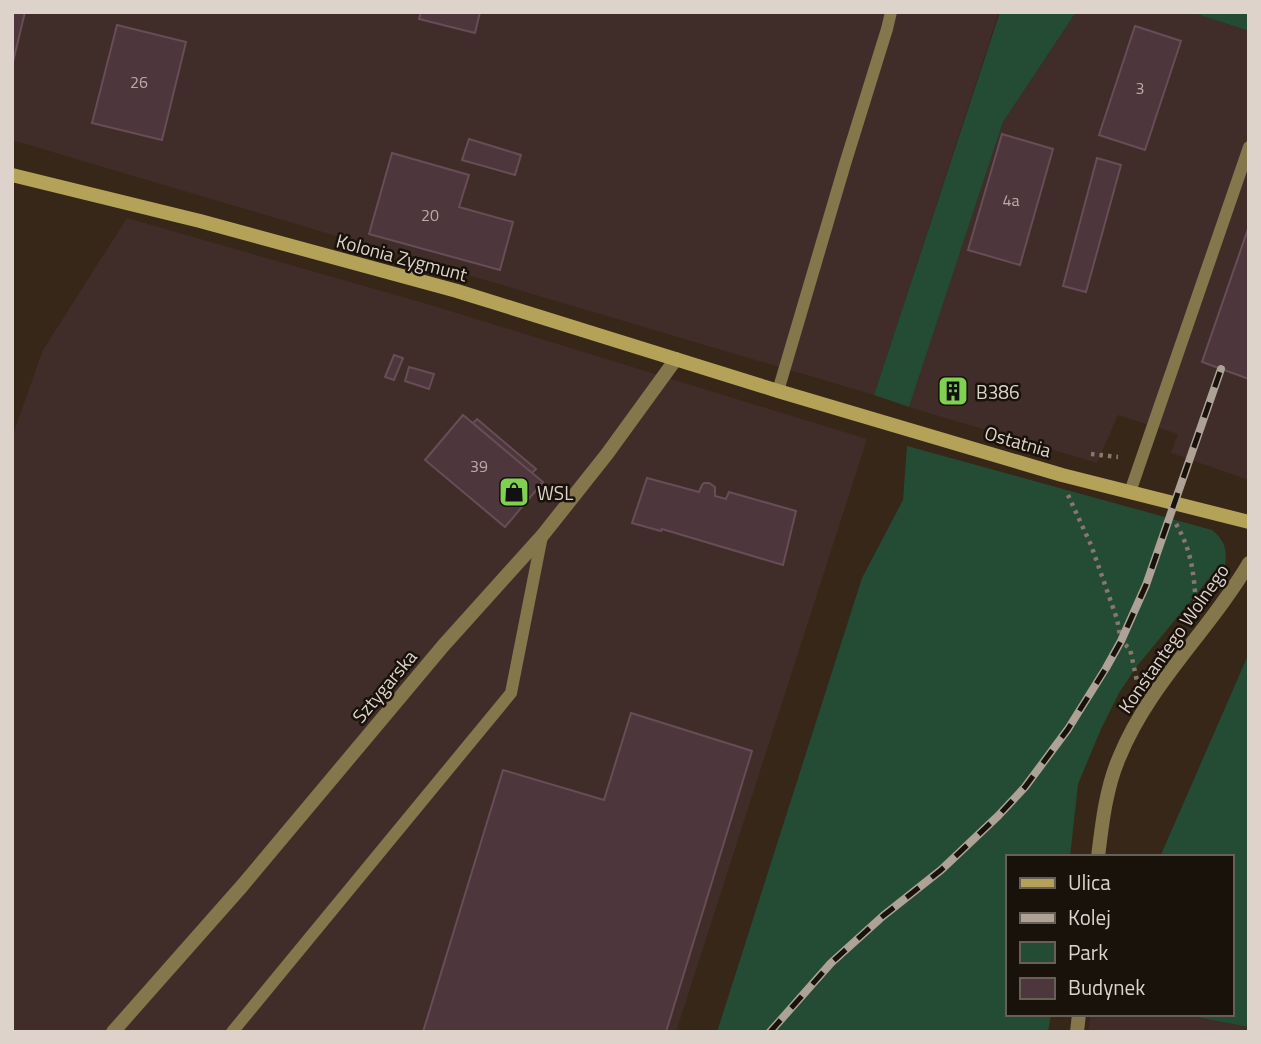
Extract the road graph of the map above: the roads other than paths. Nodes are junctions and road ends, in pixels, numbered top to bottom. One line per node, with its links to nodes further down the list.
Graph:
1 (891, 12): 5 (lane)
2 (1249, 147): 6 (lane)
3 (12, 175): 4 (street, Kolonia Zygmunt)
4 (676, 359): 5 (street, Kolonia Zygmunt); 8 (street, Sztygarska)
5 (778, 391): 6 (street, Ostatnia)
6 (1130, 492): 7 (street, Ostatnia)
7 (1249, 522)
8 (542, 536): 11 (street, Sztygarska); 12 (lane)
9 (1249, 563): 10 (street, Konstantego Wolnego)
10 (1098, 855)
11 (113, 1032)
12 (232, 1032)

